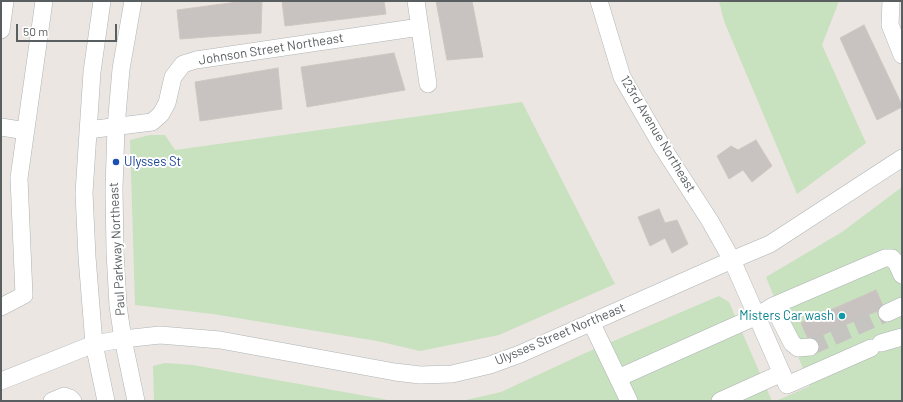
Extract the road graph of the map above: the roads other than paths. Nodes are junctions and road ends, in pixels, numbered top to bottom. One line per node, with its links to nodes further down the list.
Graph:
1 (6, 1): 9 (street)
2 (44, 1): 15 (street)
3 (102, 1): 14 (street)
4 (133, 1): 13 (street, Paul Parkway Northeast)
5 (416, 1): 8 (street)
6 (599, 1): 17 (street, 123rd Avenue Northeast)
7 (891, 1): 10 (street)
8 (420, 27): 11 (street); 13 (street, Johnson Street Northeast)
9 (1, 30)
10 (902, 55)
11 (428, 84)
12 (1, 127): 15 (street)
13 (116, 127): 14 (street, Johnson Street Northeast); 24 (street, Paul Parkway Northeast)
14 (88, 130): 25 (street)
15 (26, 131): 20 (street)
16 (902, 158): 17 (street, Ulysses Street Northeast)
17 (732, 260): 21 (street, 123rd Avenue Northeast); 22 (street, Ulysses Street Northeast)
18 (902, 275): 19 (street)
19 (773, 306): 21 (street); 26 (street)
20 (1, 307)
21 (757, 316): 27 (street, 123rd Avenue Northeast); 28 (street)
22 (591, 322): 24 (street, Ulysses Street Northeast); 28 (street)
23 (902, 337): 27 (street)
24 (123, 339): 25 (street, Ulysses Street Northeast); 33 (street, Paul Parkway Northeast)
25 (94, 344): 29 (street, Ulysses Street Northeast); 30 (street)
26 (810, 347)
27 (782, 373): 35 (street)
28 (618, 378): 34 (street)
29 (1, 381)
30 (103, 400)
31 (52, 401): 32 (street)
32 (73, 401)
33 (136, 401)
34 (629, 401)
35 (720, 401)

